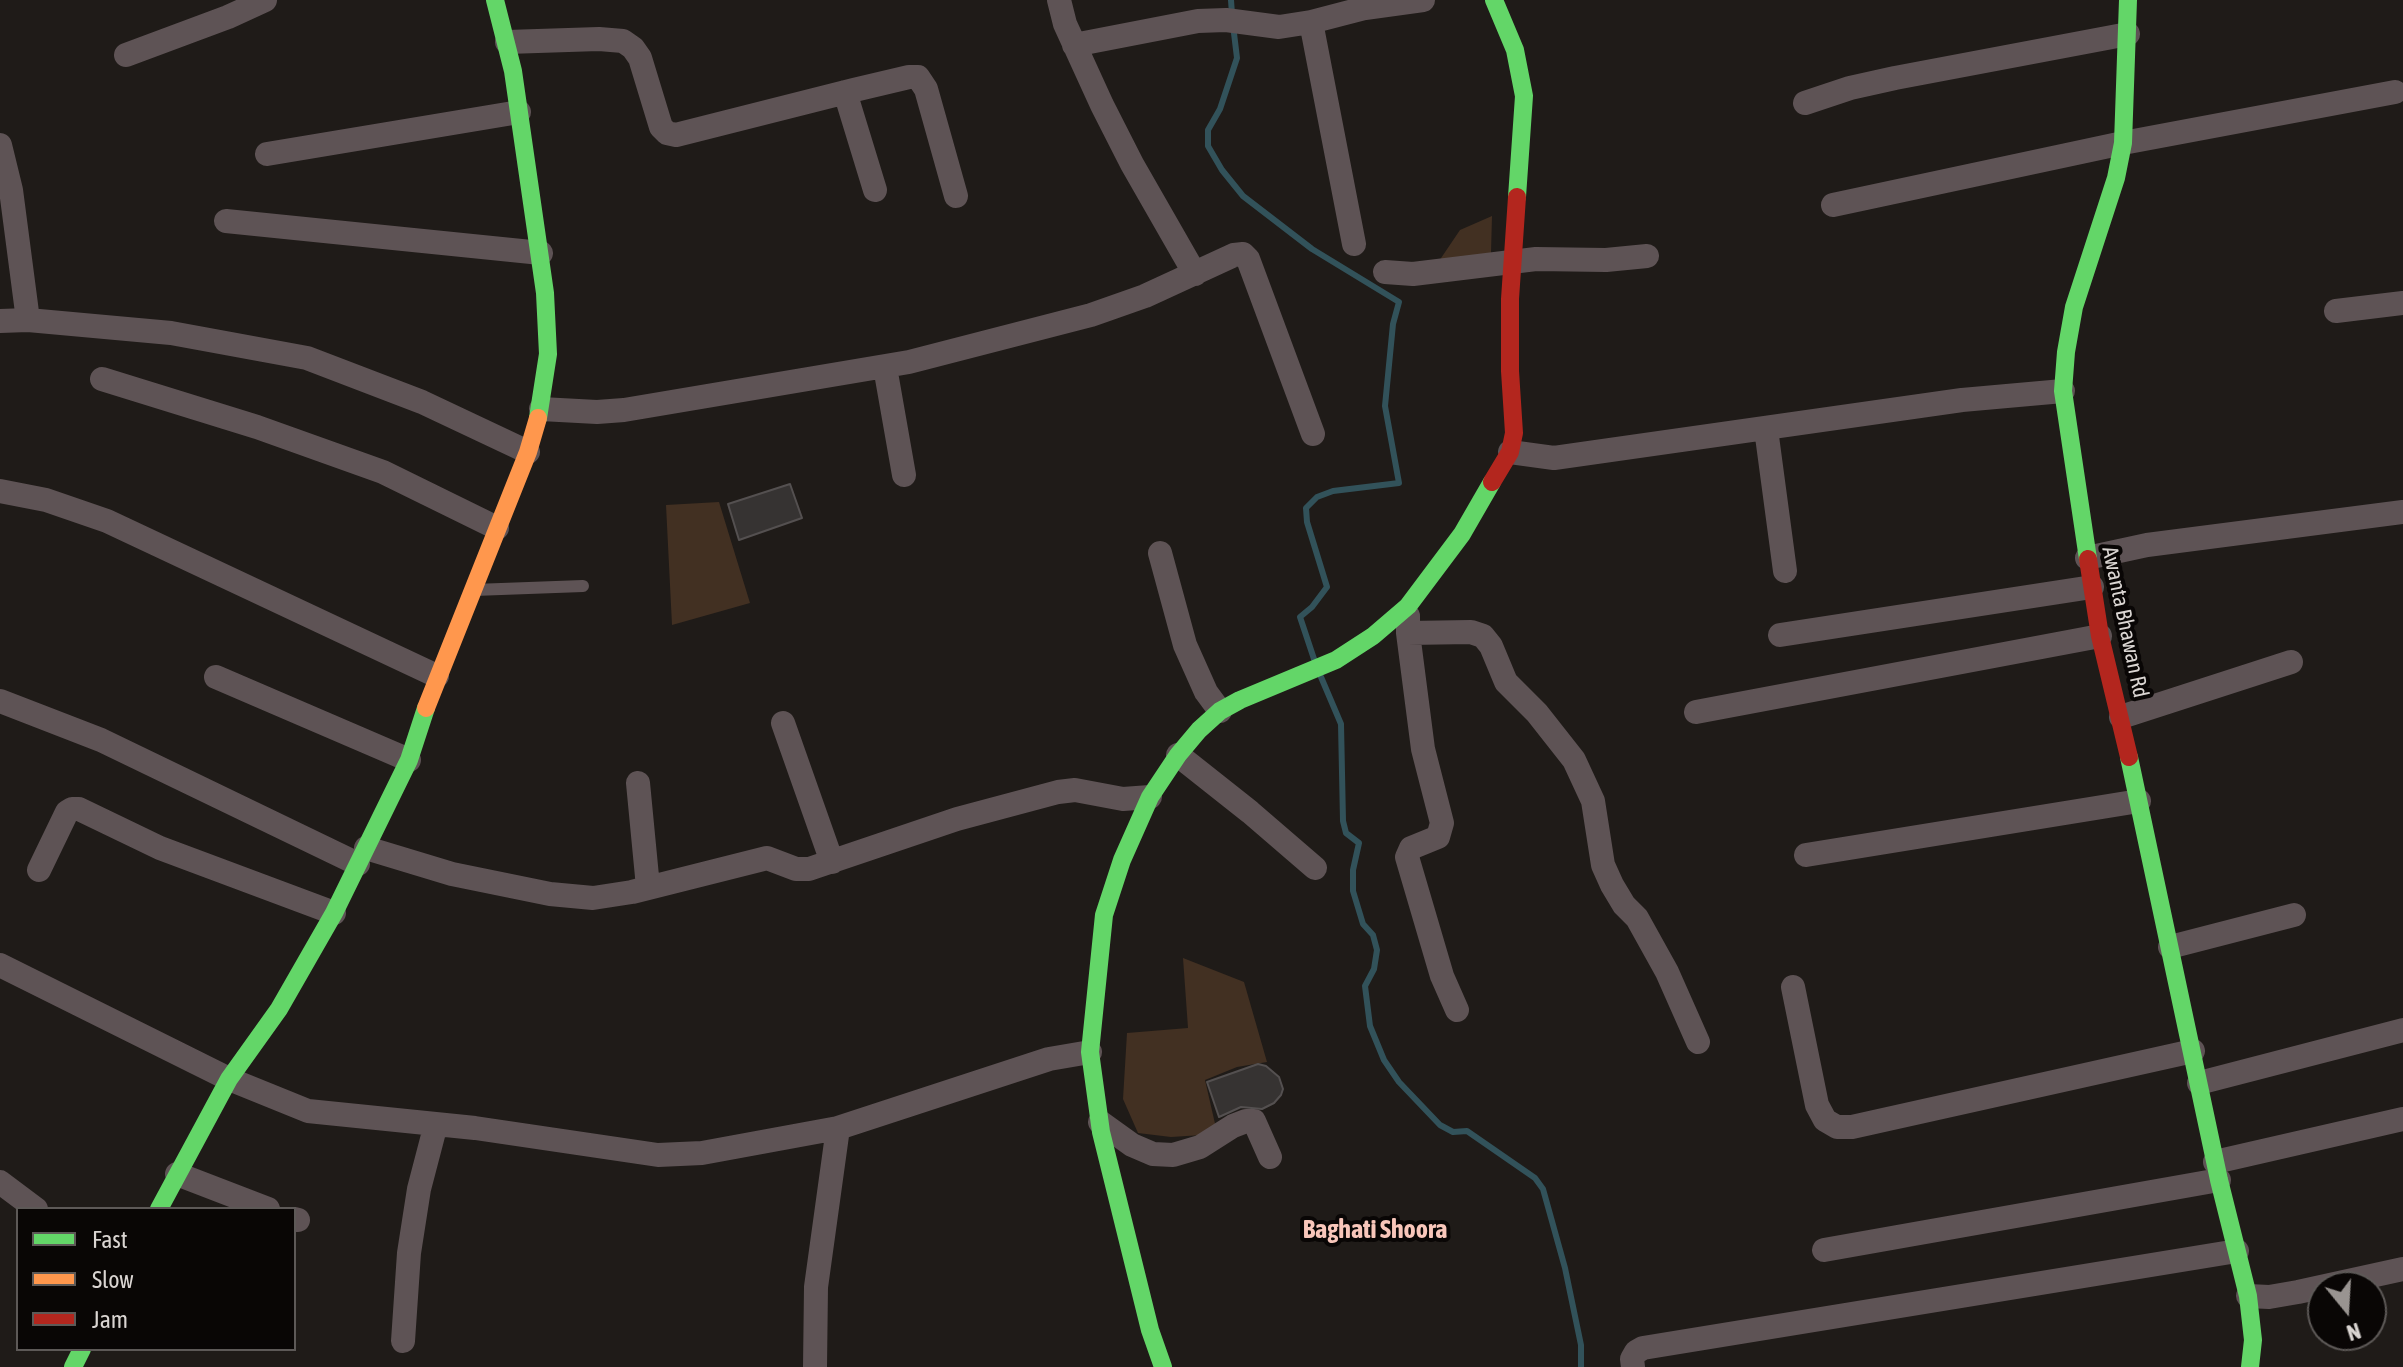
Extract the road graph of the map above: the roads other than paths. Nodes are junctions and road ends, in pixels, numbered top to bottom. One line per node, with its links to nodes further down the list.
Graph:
1 (265, 0): 11 (street)
2 (495, 0): 9 (street)
3 (1059, 0): 10 (street)
4 (1423, 0): 7 (street)
5 (1494, 0): 26 (street)
6 (2130, 0): 8 (street, Awanta Bhawan Rd)
7 (1311, 22): 10 (street); 23 (street)
8 (2128, 34): 14 (street); 16 (street, Awanta Bhawan Rd)
9 (507, 42): 12 (street); 15 (street)
10 (1074, 45): 28 (street)
11 (126, 55)
12 (845, 92): 19 (street); 20 (street)
13 (2395, 92): 16 (street)
14 (1805, 103)
15 (519, 112): 18 (street); 24 (street)
16 (2123, 143): 21 (street); 35 (street, Awanta Bhawan Rd)
17 (0, 145): 31 (street)
18 (267, 154)
19 (875, 190)
20 (956, 196)
21 (1833, 205)
22 (226, 221): 24 (street)
23 (1354, 244)
24 (541, 253): 36 (street)
25 (1647, 256): 26 (street)
26 (1515, 263): 27 (street); 40 (street)
27 (1385, 272)
28 (1195, 274): 33 (street); 38 (street)
29 (2403, 303): 30 (street)
30 (2336, 311)
31 (28, 320): 32 (street); 39 (street)
32 (0, 321)
33 (885, 367): 36 (street); 41 (street)
34 (102, 379): 44 (street)
35 (2063, 391): 37 (street); 46 (street, Awanta Bhawan Rd)
36 (541, 409): 39 (street)
37 (1766, 429): 40 (street); 47 (street)
38 (1313, 434)
39 (528, 452): 44 (street)
40 (1510, 452): 51 (street)
41 (904, 475)
42 (0, 491): 56 (street)
43 (2403, 512): 46 (street)
44 (497, 528): 50 (street)
45 (1160, 553): 59 (street)
46 (2087, 558): 49 (street, Awanta Bhawan Rd)
47 (1785, 571)
48 (583, 586): 50 (lane)
49 (2092, 587): 53 (street); 54 (street, Awanta Bhawan Rd)
50 (472, 590): 56 (street)
51 (1408, 606): 52 (street); 59 (street)
52 (1408, 633): 79 (street); 81 (street)
53 (1780, 635)
54 (2100, 636): 60 (street); 61 (street, Awanta Bhawan Rd)
55 (2291, 662): 61 (street)
56 (437, 676): 64 (street)
57 (216, 677): 64 (street)
58 (0, 701): 69 (street)
59 (1220, 711): 63 (street)
60 (1696, 712)
61 (2121, 717): 67 (street, Awanta Bhawan Rd)
62 (783, 723): 70 (street)
63 (1178, 755): 66 (street); 71 (street)
64 (409, 760): 69 (street)
65 (638, 783): 73 (street)
66 (1150, 797): 70 (street); 83 (street)
67 (2139, 801): 68 (street); 76 (street, Awanta Bhawan Rd)
68 (1806, 855)
69 (362, 856): 73 (street); 74 (street)
70 (832, 862): 73 (street)
71 (1315, 868)
72 (39, 870): 74 (street)
73 (648, 887)
74 (334, 913): 84 (street)
75 (2294, 915): 76 (street)
76 (2170, 947): 82 (street, Awanta Bhawan Rd)
77 (0, 965): 84 (street)
78 (1793, 987): 82 (street)
79 (1457, 1010)
80 (2403, 1030): 85 (street)
81 (1698, 1042)
82 (2193, 1051): 85 (street, Awanta Bhawan Rd)
83 (1090, 1052): 87 (street); 89 (street)
84 (229, 1079): 88 (street); 92 (street)
85 (2199, 1083): 91 (street, Awanta Bhawan Rd)
86 (2403, 1119): 91 (street)
87 (1100, 1122): 90 (street); 103 (street)
88 (436, 1124): 89 (street); 101 (street)
89 (838, 1128): 102 (street)
90 (1270, 1157)
91 (2217, 1171): 97 (street); 98 (street, Awanta Bhawan Rd)
92 (177, 1174): 95 (street); 96 (street)
93 (0, 1182): 94 (street)
94 (33, 1207)
95 (160, 1207)
96 (263, 1207)
97 (1824, 1250)
98 (2237, 1251): 100 (street, Awanta Bhawan Rd); 104 (street)
99 (2403, 1269): 100 (street)
100 (2248, 1296): 105 (street, Awanta Bhawan Rd)
101 (403, 1341)
102 (815, 1367)
103 (1163, 1367)
104 (1633, 1367)
105 (2250, 1367)

